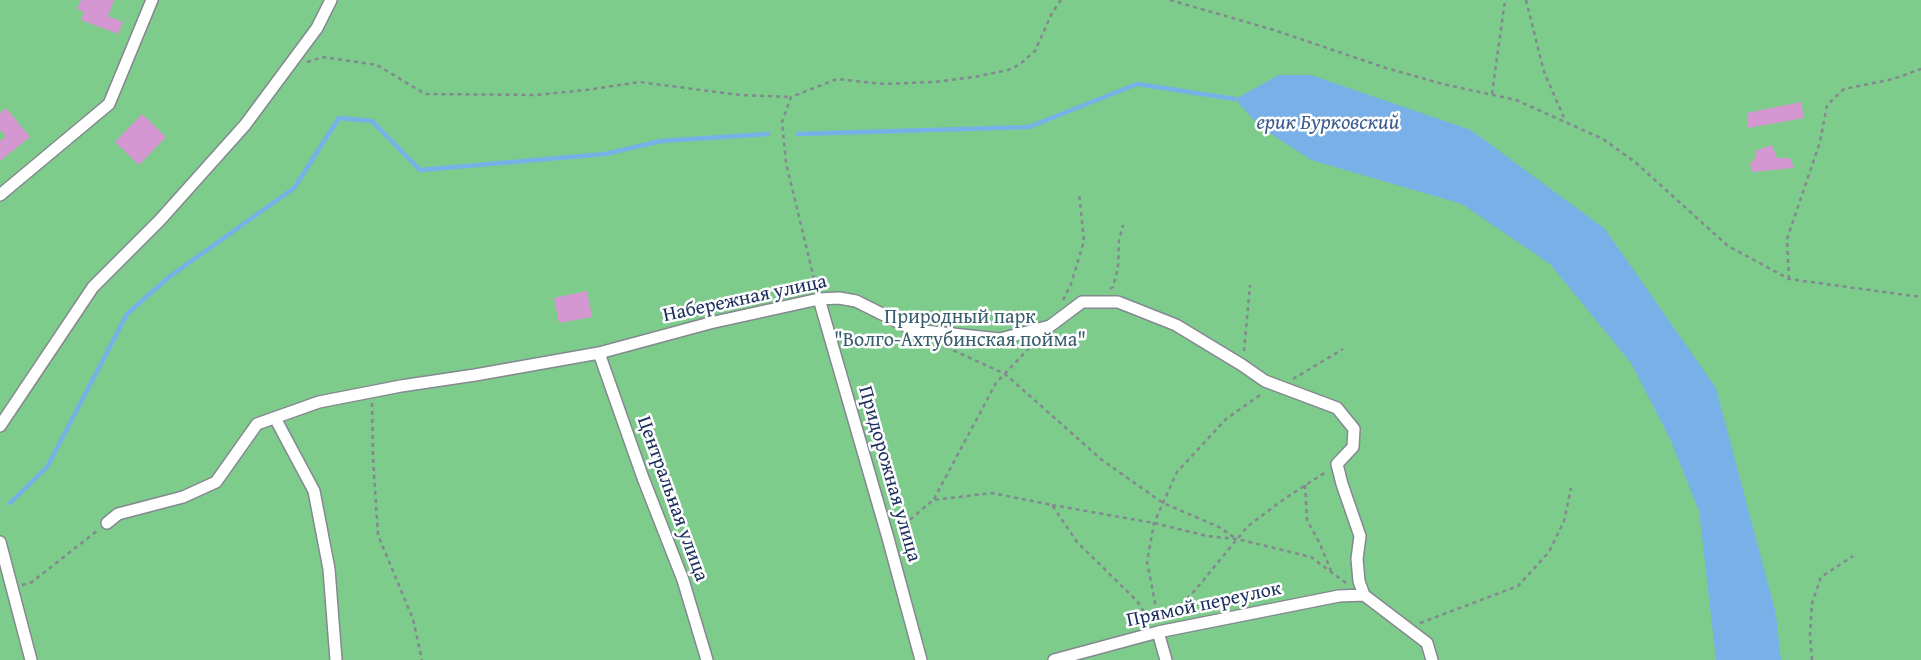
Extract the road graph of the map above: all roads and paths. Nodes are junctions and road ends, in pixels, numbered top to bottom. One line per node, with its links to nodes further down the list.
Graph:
1 (152, 0): 13 (street)
2 (331, 0): 8 (street)
3 (1061, 0): 10 (path)
4 (1170, 0): 9 (path)
5 (1505, 0): 9 (path)
6 (1526, 0): 11 (path)
7 (1921, 69): 15 (path)
8 (287, 70): 10 (path); 30 (street)
9 (1492, 94): 11 (path)
10 (791, 97): 18 (path)
11 (1566, 121): 15 (path)
12 (1079, 192): 19 (path)
13 (0, 195)
14 (1123, 224): 20 (path)
15 (1789, 279): 17 (path)
16 (1250, 285): 25 (path)
17 (1921, 297)
18 (819, 299): 21 (street, Набережная улица); 24 (street, Набережная улица); 39 (street, Придорожная улица)
19 (1062, 301)
20 (1092, 302): 21 (street, Набережная улица); 25 (street, Набережная улица)
21 (1050, 326): 26 (path)
22 (946, 346): 26 (path)
23 (1343, 349): 27 (path)
24 (599, 353): 28 (street, Набережная улица); 51 (street, Центральная улица)
25 (1242, 365): 27 (street, Набережная улица)
26 (1004, 374): 34 (path); 35 (path)
27 (1282, 386): 31 (street, Набережная улица); 35 (path)
28 (372, 392): 29 (street, Набережная улица); 50 (path)
29 (275, 418): 37 (street, Набережная улица); 49 (street)
30 (0, 426)
31 (1337, 464): 32 (path); 45 (street)
32 (1305, 486): 40 (path); 43 (path)
33 (1571, 488): 46 (path)
34 (933, 500): 36 (path); 39 (path)
35 (1163, 503): 38 (path); 40 (path)
36 (1052, 505): 38 (path); 47 (path)
37 (107, 523): 44 (path)
38 (1154, 523): 40 (path); 47 (path)
39 (888, 538): 52 (street, Придорожная улица)
40 (1237, 539): 43 (path); 47 (path)
41 (0, 542): 44 (street)
42 (1853, 556): 56 (path)
43 (1332, 574): 45 (path)
44 (11, 587): 48 (street)
45 (1364, 595): 47 (street, Прямой переулок); 55 (street)
46 (1415, 624)
47 (1158, 632): 53 (street, Прямой переулок); 54 (street)
48 (31, 660)
49 (336, 660)
50 (422, 660)
51 (707, 660)
52 (921, 660)
53 (1054, 660)
54 (1166, 660)
55 (1432, 660)
56 (1812, 660)

